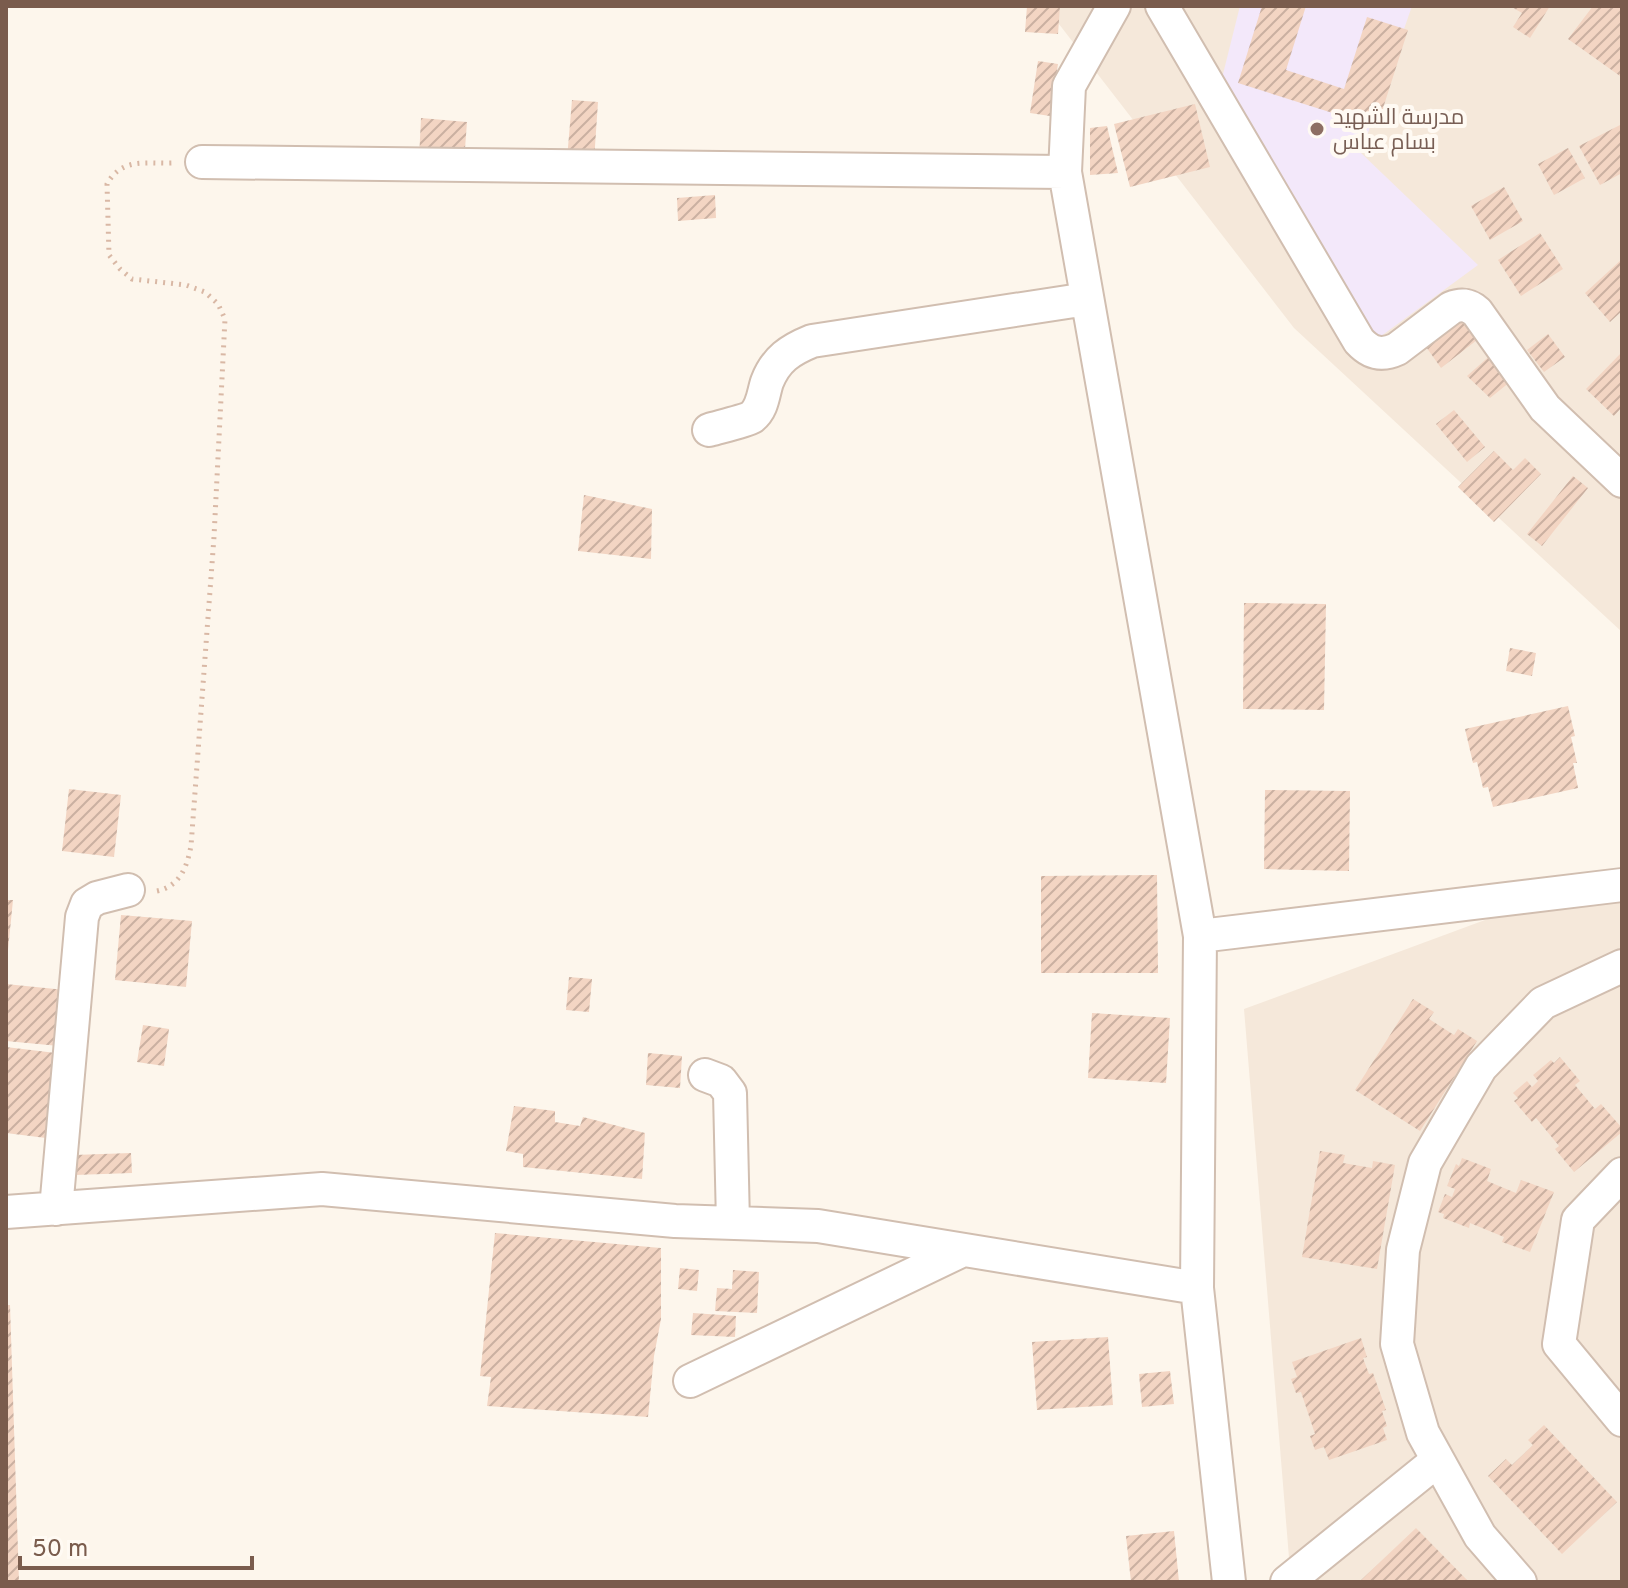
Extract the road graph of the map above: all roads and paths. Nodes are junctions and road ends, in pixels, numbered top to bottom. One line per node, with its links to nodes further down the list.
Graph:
1 (1114, 6): 4 (street)
2 (1162, 6): 7 (street)
3 (202, 162): 4 (street); 9 (path)
4 (1065, 172): 5 (street)
5 (1087, 299): 6 (street); 10 (street)
6 (709, 430)
7 (1622, 481)
8 (1622, 885): 10 (street)
9 (128, 890): 14 (street)
10 (1200, 936): 18 (street)
11 (1622, 966): 21 (street)
12 (705, 1075): 16 (street)
13 (1622, 1174): 20 (street)
14 (56, 1209): 15 (street); 16 (street)
15 (6, 1212)
16 (733, 1223): 17 (street)
17 (963, 1250): 18 (street); 19 (street)
18 (1197, 1288): 22 (street)
19 (690, 1381)
20 (1622, 1420)
21 (1438, 1460): 23 (street); 24 (street)
22 (1229, 1582)
23 (1287, 1582)
24 (1520, 1582)

